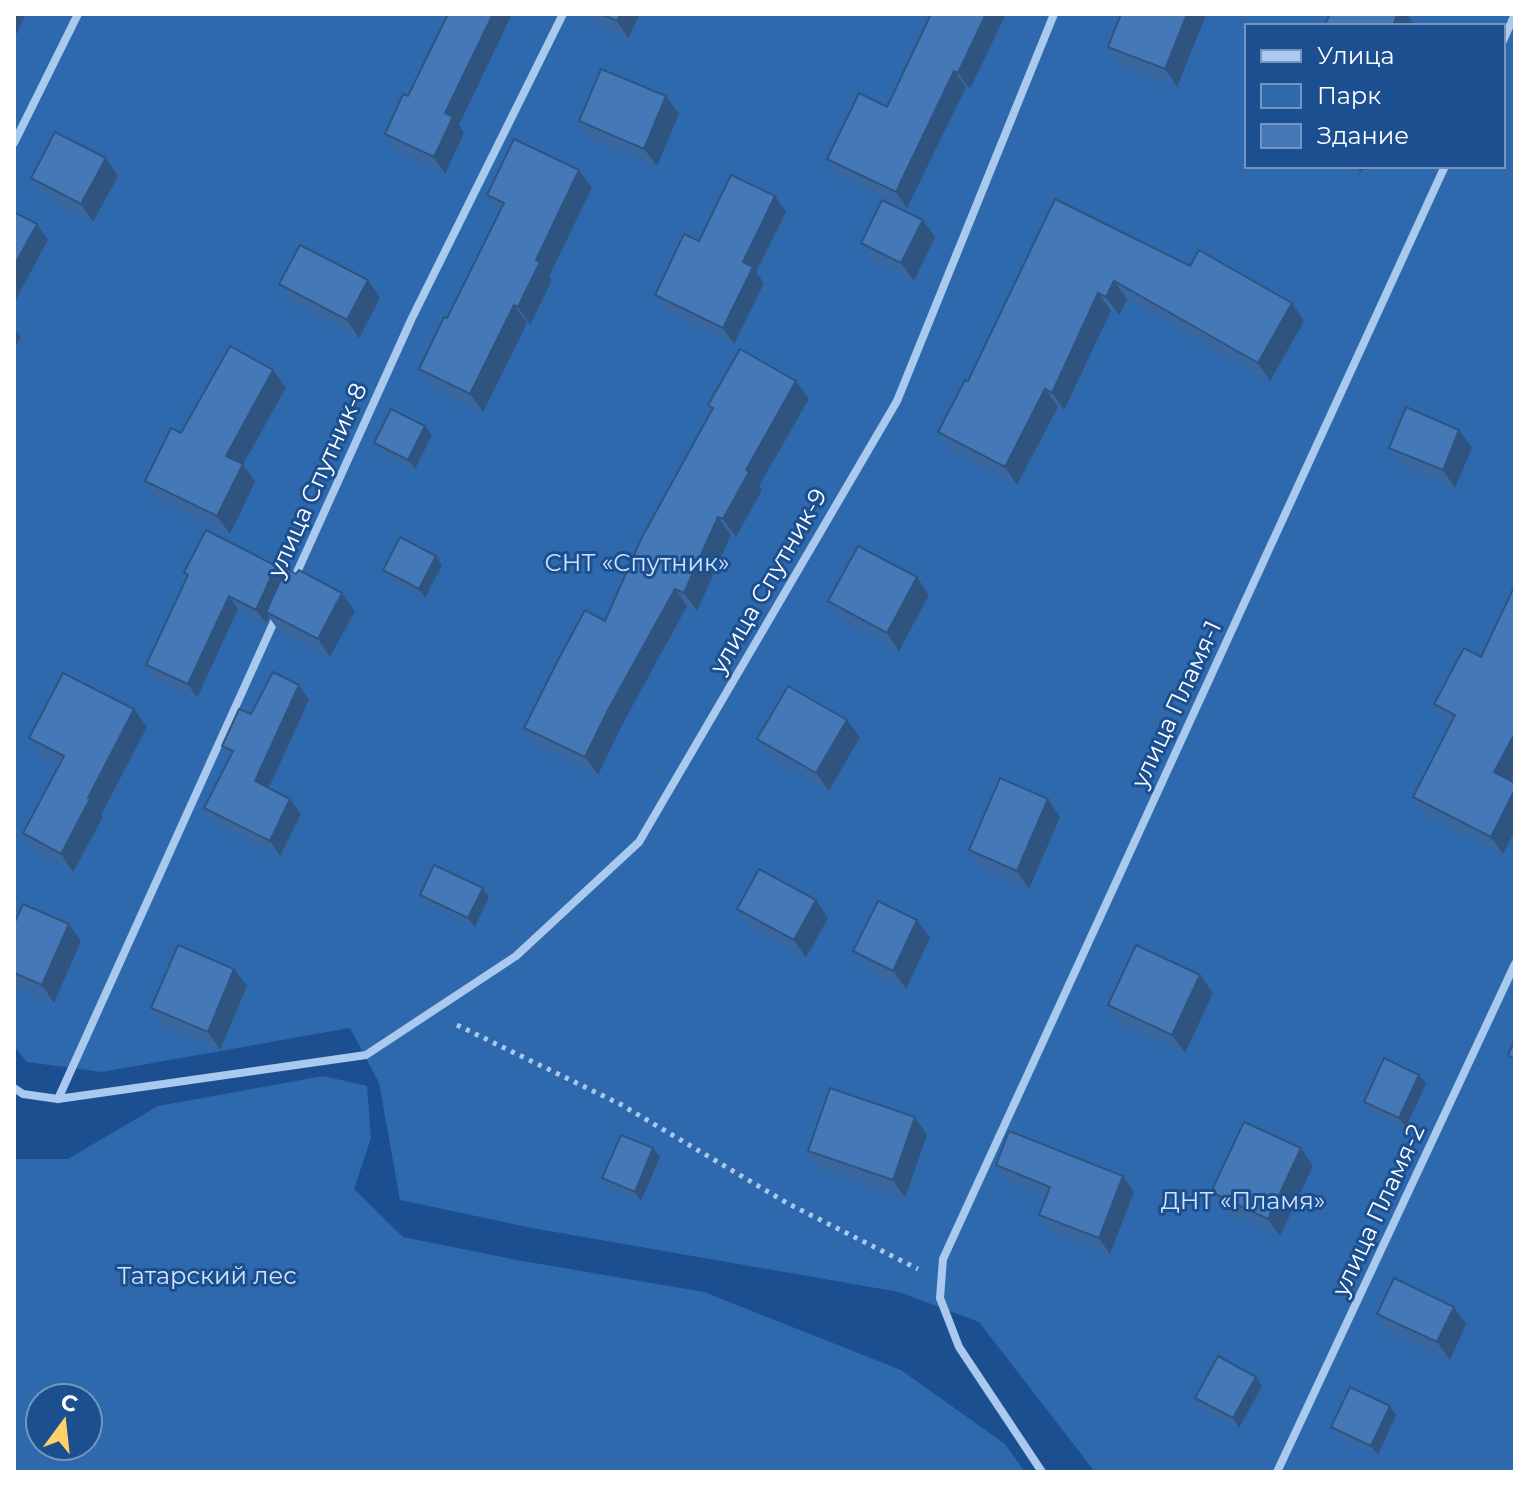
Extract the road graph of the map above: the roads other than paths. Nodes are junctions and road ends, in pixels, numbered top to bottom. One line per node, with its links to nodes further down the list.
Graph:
1 (78, 14): 6 (street)
2 (563, 14): 8 (street, улица Спутник-8)
3 (1054, 14): 12 (street, улица Спутник-9)
4 (1515, 14): 5 (street)
5 (1505, 36)
6 (14, 143)
7 (1444, 168): 13 (street, улица Пламя-1)
8 (288, 593)
9 (281, 607): 12 (street, улица Спутник-8)
10 (1515, 964): 14 (street, улица Пламя-2)
11 (14, 1088): 12 (street)
12 (58, 1099)
13 (1042, 1472)
14 (1277, 1472)

